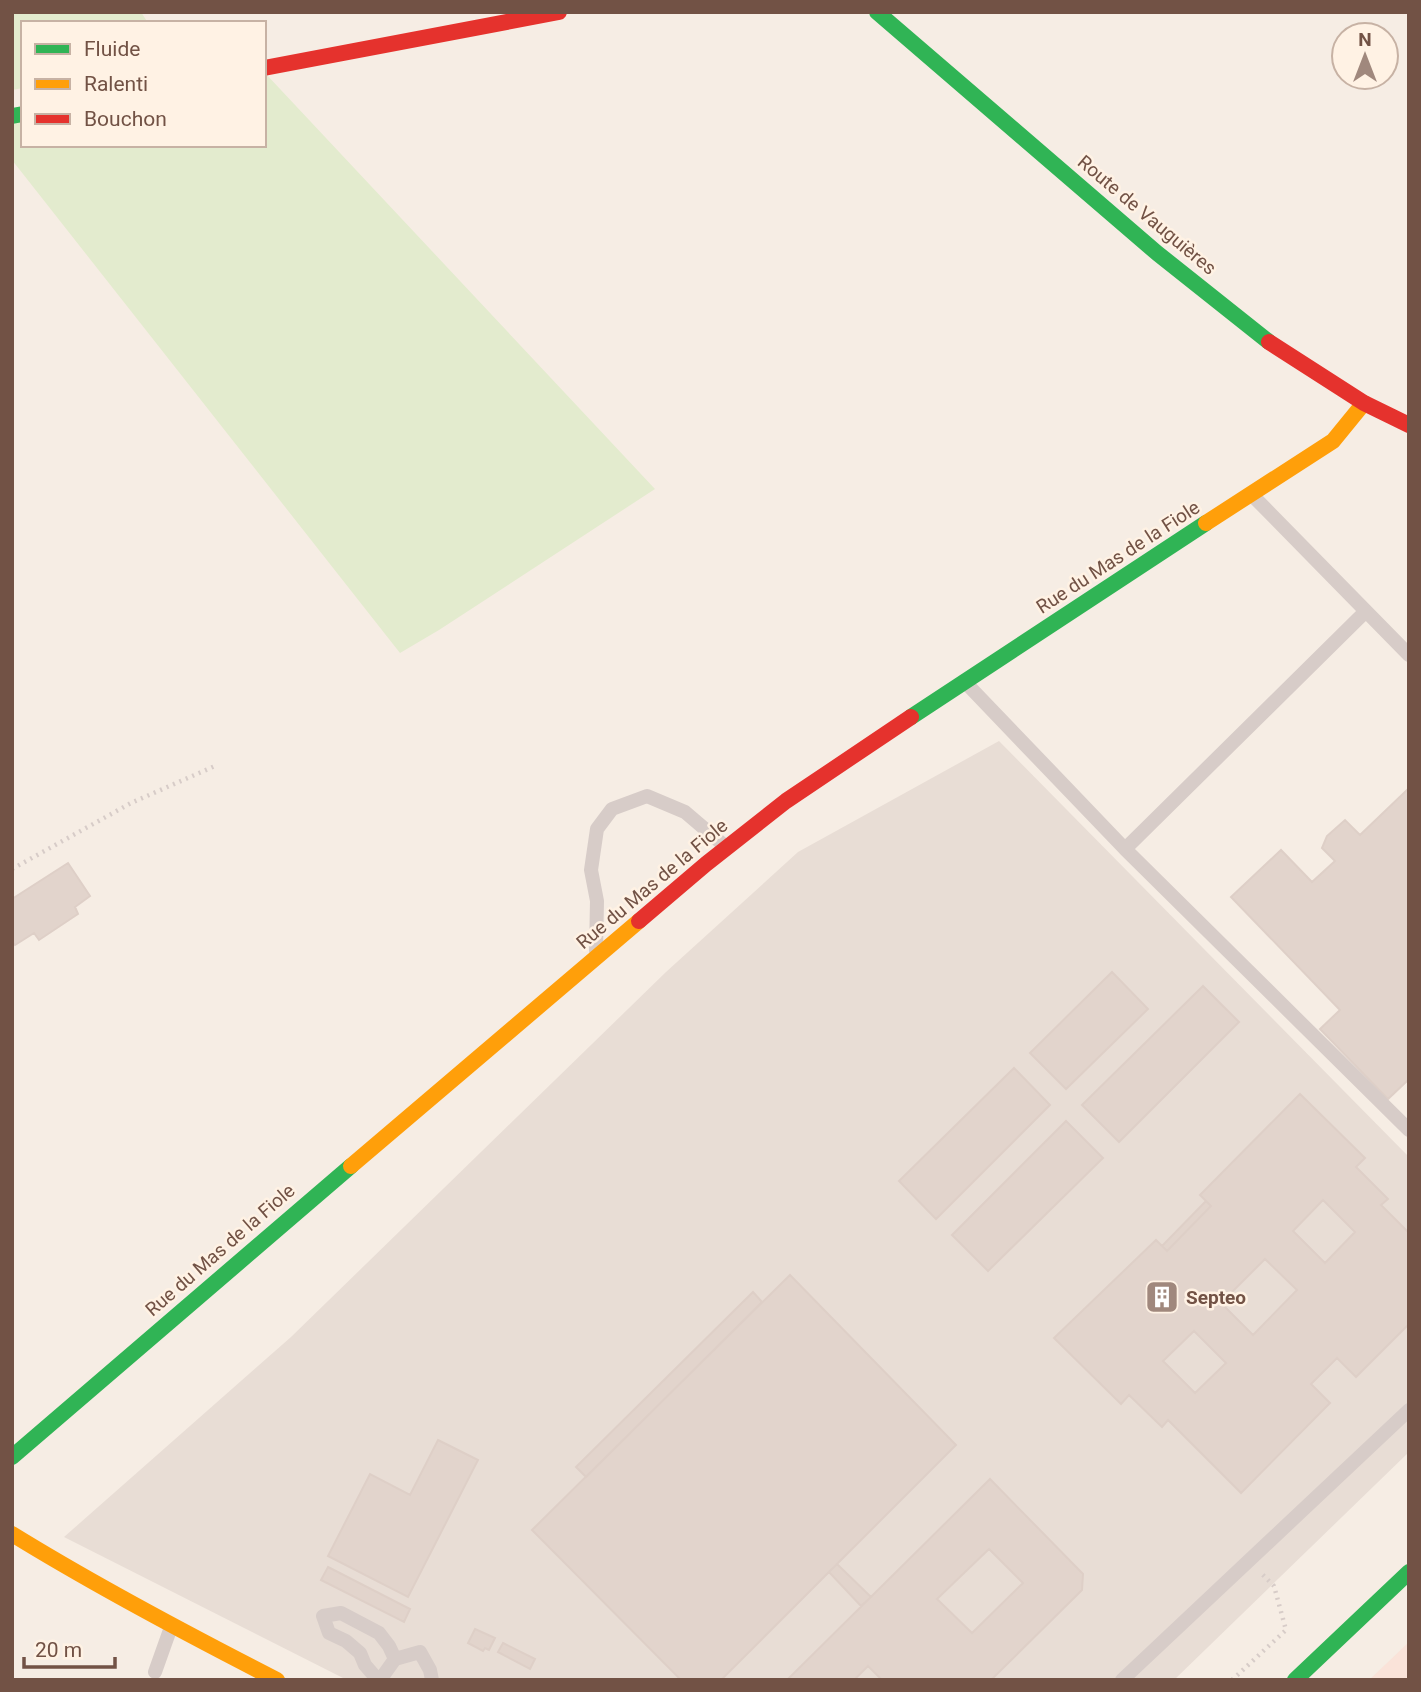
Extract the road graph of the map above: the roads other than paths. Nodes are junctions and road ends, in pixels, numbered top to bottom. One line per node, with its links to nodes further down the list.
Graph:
1 (559, 12): 3 (street)
2 (877, 12): 4 (street, Route de Vauguières)
3 (266, 68)
4 (1364, 403): 5 (street, Route de Vauguières); 6 (street, Rue du Mas de la Fiole)
5 (1409, 425)
6 (1252, 495): 7 (lane); 9 (street, Rue du Mas de la Fiole)
7 (1365, 612): 8 (lane); 11 (lane)
8 (1409, 656)
9 (964, 681): 10 (street, Rue du Mas de la Fiole); 11 (lane)
10 (727, 848): 12 (street, Rue du Mas de la Fiole); 12 (lane)
11 (1125, 849): 13 (lane)
12 (596, 958): 15 (street, Rue du Mas de la Fiole)
13 (1409, 1130)
14 (1409, 1410): 24 (lane)
15 (12, 1457)
16 (12, 1534): 18 (street)
17 (1409, 1572): 25 (street)
18 (171, 1626): 20 (lane); 21 (street)
19 (395, 1659): 22 (lane); 22 (lane); 23 (lane)
20 (155, 1672)
21 (277, 1680)
22 (379, 1680)
23 (432, 1680)
24 (1122, 1680)
25 (1295, 1680)

